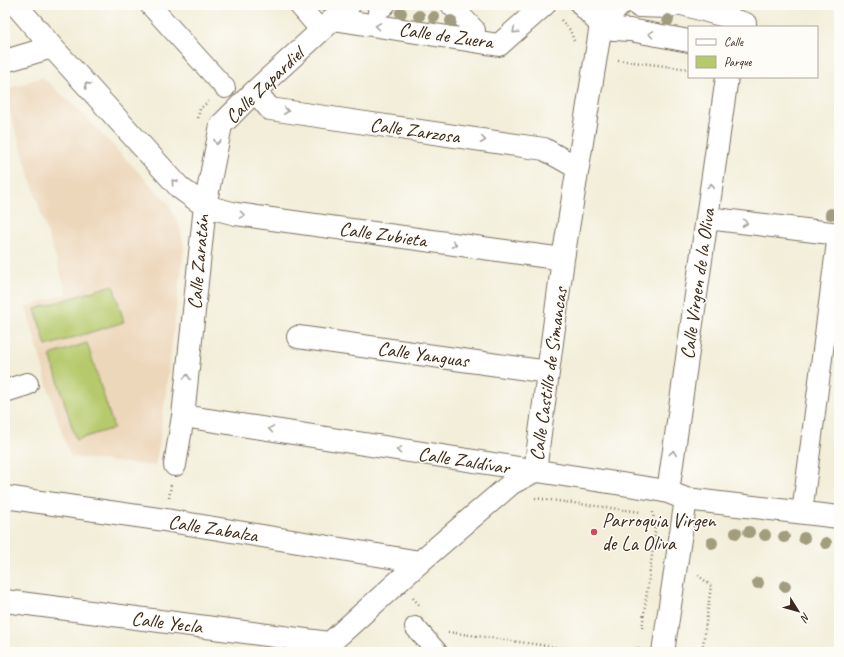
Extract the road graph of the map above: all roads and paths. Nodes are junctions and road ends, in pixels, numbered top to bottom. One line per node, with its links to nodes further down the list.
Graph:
1 (16, 5): 16 (street, Calle Zaratán)
2 (150, 5): 21 (street)
3 (299, 5): 10 (street)
4 (451, 5): 13 (street)
5 (582, 5): 12 (street)
6 (676, 5): 8 (street)
7 (682, 5): 11 (street)
8 (629, 6): 12 (street)
9 (551, 11): 10 (street, Calle de Zuera, one-way to 10); 15 (path)
10 (334, 18): 22 (street, Calle Zapardiel)
11 (746, 23)
12 (600, 26): 14 (street, one-way to 12); 23 (street, Calle Castillo de Simancas)
13 (474, 30)
14 (688, 41)
15 (576, 44)
16 (52, 47): 18 (street); 24 (street, Calle Zaratán, one-way to 16)
17 (613, 60): 19 (path)
18 (5, 61)
19 (688, 69)
20 (727, 78): 25 (street, Calle Virgen de la Oliva, one-way to 20)
21 (225, 88)
22 (255, 91): 23 (street, Calle Zarzosa, one-way to 23); 24 (street, Calle Zapardiel, one-way to 24)
23 (578, 168): 27 (street, Calle Castillo de Simancas)
24 (205, 206): 27 (street, Calle Zubieta, one-way to 27); 32 (street, Calle Zaratán, one-way to 24)
25 (707, 218): 26 (street, one-way to 26); 35 (street, Calle Virgen de la Oliva, one-way to 25)
26 (839, 232): 40 (street)
27 (563, 259): 29 (street, Calle Castillo de Simancas)
28 (298, 337): 29 (street, Calle Yanguas)
29 (548, 372): 34 (street, Calle Castillo de Simancas)
30 (27, 384): 31 (street)
31 (5, 391)
32 (183, 416): 33 (street, Calle Zaratán); 34 (street, Calle Zaldívar, one-way to 32)
33 (175, 465): 42 (path)
34 (535, 471): 35 (street, Calle Zaldívar); 43 (street, Calle Castillo de Simancas)
35 (677, 495): 40 (street, Calle Zaldívar); 56 (street, Calle Virgen de la Oliva)
36 (5, 497): 42 (street, Calle Zabalza)
37 (533, 498): 38 (path)
38 (645, 512)
39 (652, 513): 49 (path)
40 (802, 513): 41 (street, Calle Zaldívar)
41 (839, 517)
42 (165, 520): 43 (street, Calle Zabalza)
43 (420, 562): 52 (street, Calle Castillo de Simancas)
44 (696, 573): 57 (path)
45 (407, 600): 47 (path)
46 (5, 601): 52 (street, Calle Yecla)
47 (421, 608)
48 (415, 627): 53 (street)
49 (642, 628)
50 (446, 632): 54 (path)
51 (640, 644): 55 (path)
52 (325, 648)
53 (437, 652)
54 (591, 652)
55 (638, 652)
56 (663, 652)
57 (702, 652)

